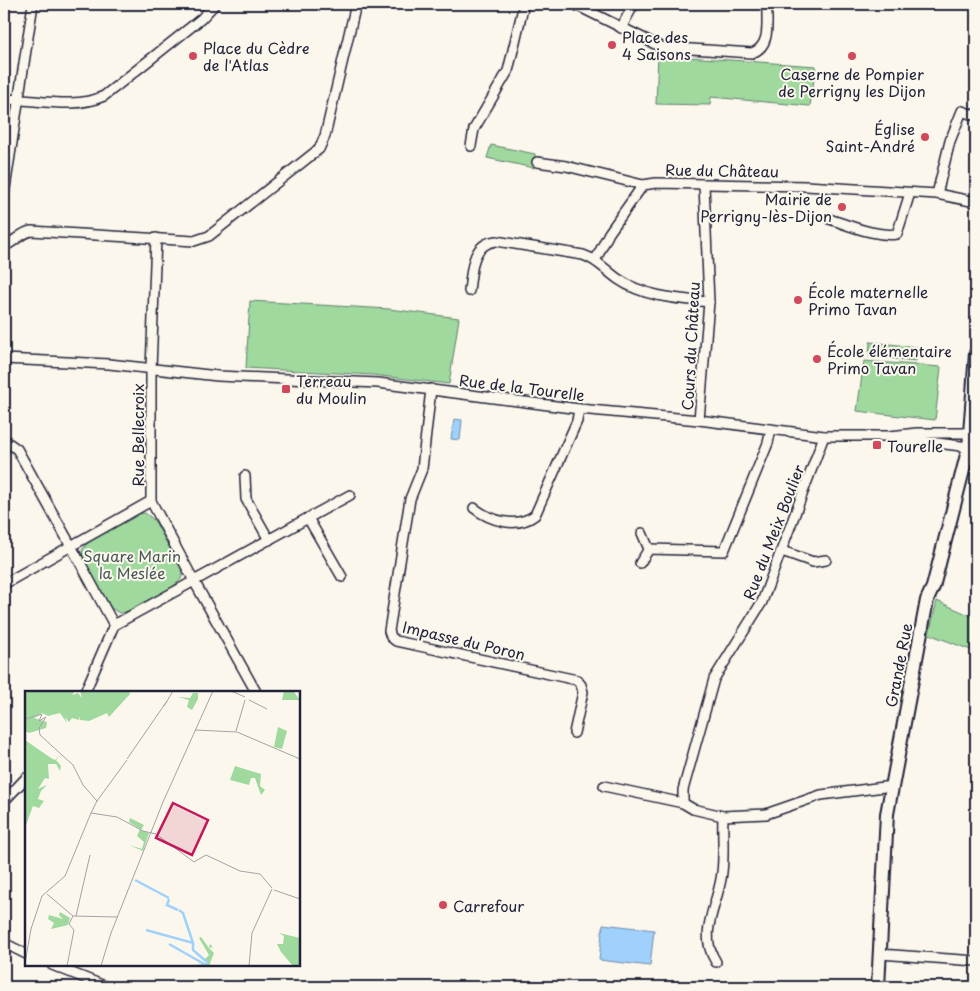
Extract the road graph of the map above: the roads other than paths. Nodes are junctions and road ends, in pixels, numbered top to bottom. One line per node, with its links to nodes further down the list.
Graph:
1 (33, 4): 10 (street)
2 (214, 4): 10 (street)
3 (356, 4): 21 (street)
4 (524, 4): 12 (street)
5 (574, 4): 8 (street)
6 (634, 4): 8 (street)
7 (767, 4): 8 (street)
8 (621, 28)
9 (4, 99): 10 (street)
10 (18, 99): 18 (street)
11 (976, 116): 17 (street)
12 (471, 146)
13 (536, 162): 15 (street, Rue du Château)
14 (704, 184): 15 (street, Rue du Château); 16 (street, Rue du Château); 25 (street, Cours du Château)
15 (643, 185): 23 (street)
16 (910, 194): 17 (street, Rue du Château); 20 (street)
17 (937, 194): 19 (street, Rue du Château)
18 (4, 195)
19 (976, 202)
20 (829, 219)
21 (156, 238): 22 (street); 28 (street, Rue Bellecroix)
22 (4, 246)
23 (596, 259): 24 (street); 25 (street)
24 (469, 291)
25 (709, 302): 31 (street, Cours du Château)
26 (976, 353): 33 (main road, Grande Rue)
27 (4, 360): 28 (street, Rue de la Tourelle)
28 (151, 369): 29 (street, Rue de la Tourelle); 40 (street, Rue Bellecroix)
29 (431, 389): 30 (street, Rue de la Tourelle); 56 (street, Impasse du Poron)
30 (579, 409): 31 (street, Rue de la Tourelle); 41 (street)
31 (699, 420): 32 (street, Rue de la Tourelle)
32 (771, 429): 34 (street, Rue de la Tourelle); 46 (street)
33 (971, 433): 35 (street, Rue de la Tourelle); 37 (main road, Grande Rue)
34 (824, 436): 35 (street, Rue de la Tourelle); 47 (street, Rue du Meix Boulier)
35 (890, 436): 37 (street, Rue de la Tourelle)
36 (4, 440): 45 (street)
37 (969, 447): 59 (main road, Grande Rue)
38 (245, 476): 44 (street)
39 (350, 495): 42 (street)
40 (151, 501): 45 (street); 51 (street)
41 (474, 508)
42 (308, 518): 44 (street); 50 (street)
43 (642, 533): 46 (street)
44 (269, 540): 51 (street)
45 (71, 546): 52 (street); 53 (street)
46 (649, 549): 49 (street)
47 (782, 552): 48 (street); 61 (street, Rue du Meix Boulier)
48 (826, 560)
49 (640, 563)
50 (342, 577)
51 (194, 581): 53 (street); 55 (street)
52 (4, 584)
53 (114, 625): 54 (street)
54 (86, 691)
55 (255, 691)
56 (574, 733)
57 (25, 779): 60 (street)
58 (604, 786): 61 (street)
59 (892, 786): 62 (street); 65 (main road, Grande Rue)
60 (4, 801)
61 (682, 803): 62 (street)
62 (723, 816): 67 (street)
63 (4, 943): 64 (street)
64 (25, 954)
65 (880, 954): 66 (street); 70 (main road, Grande Rue)
66 (976, 961)
67 (716, 962)
68 (54, 966): 69 (street)
69 (107, 987)
70 (878, 987)

